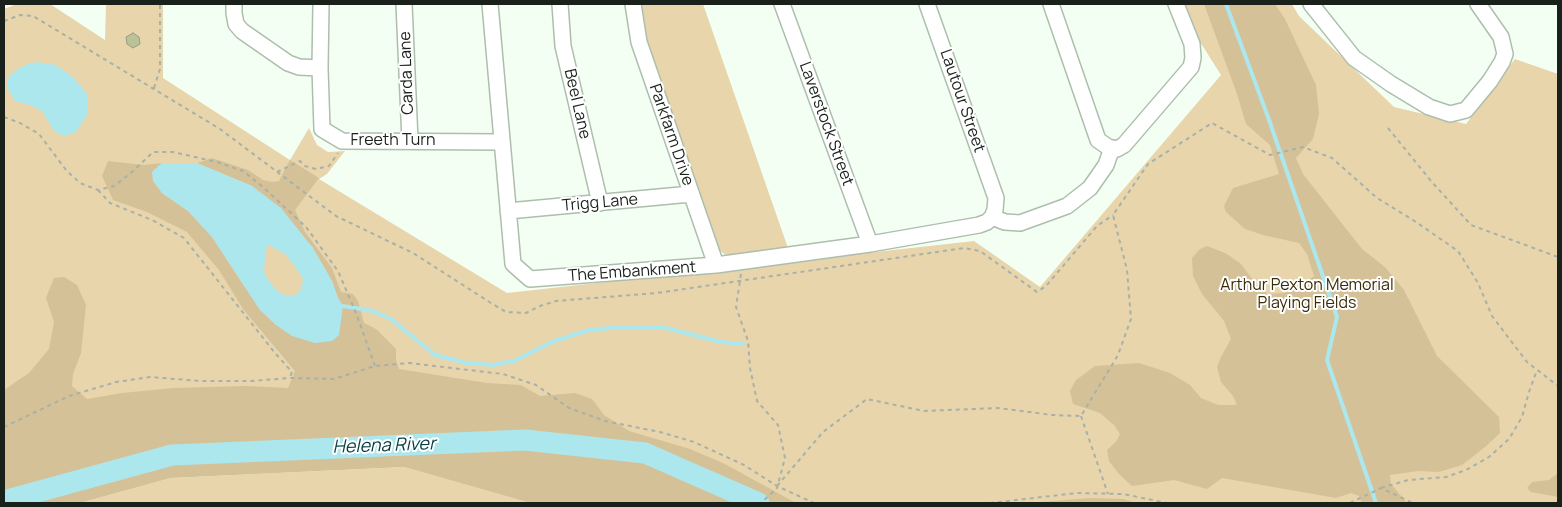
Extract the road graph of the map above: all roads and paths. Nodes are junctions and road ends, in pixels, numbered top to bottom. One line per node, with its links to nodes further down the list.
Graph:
1 (160, 4): 15 (path)
2 (234, 4): 14 (street)
3 (321, 4): 14 (street, Freeth Turn)
4 (404, 4): 19 (street, Carda Lane)
5 (490, 4): 20 (street, The Embankment)
6 (560, 4): 25 (street, Beel Lane)
7 (634, 4): 24 (street, Parkfarm Drive)
8 (782, 4): 28 (street, Laverstock Street)
9 (927, 4): 27 (street, Lautour Street)
10 (1051, 4): 21 (street)
11 (1176, 4): 21 (street)
12 (1311, 4): 13 (street)
13 (1478, 4)
14 (320, 68): 18 (street, Freeth Turn)
15 (154, 88)
16 (4, 117): 23 (path)
17 (1388, 128): 29 (path)
18 (342, 141): 19 (street, Freeth Turn); 22 (path)
19 (410, 142): 20 (street, Freeth Turn)
20 (502, 142): 26 (street, The Embankment)
21 (1112, 148): 27 (street)
22 (277, 172)
23 (98, 190): 32 (path); 34 (path)
24 (691, 194): 25 (street, Trigg Lane); 31 (street, Parkfarm Drive)
25 (600, 203): 26 (street, Trigg Lane)
26 (508, 211): 31 (street, The Embankment)
27 (992, 217): 28 (street, The Embankment)
28 (870, 244): 30 (street, The Embankment)
29 (1558, 257)
30 (742, 262): 31 (street, The Embankment); 38 (path)
31 (716, 265)
32 (375, 366): 34 (path); 38 (path)
33 (1537, 370): 35 (path); 36 (path); 39 (path)
34 (290, 378): 37 (path)
35 (1558, 386)
36 (1081, 416): 38 (path); 40 (path)
37 (4, 427)
38 (777, 486): 41 (path); 42 (path)
39 (1381, 488): 45 (path); 46 (path)
40 (1108, 494): 43 (path); 44 (path)
41 (761, 503)
42 (814, 503)
43 (990, 503)
44 (1166, 503)
45 (1350, 503)
46 (1413, 503)

